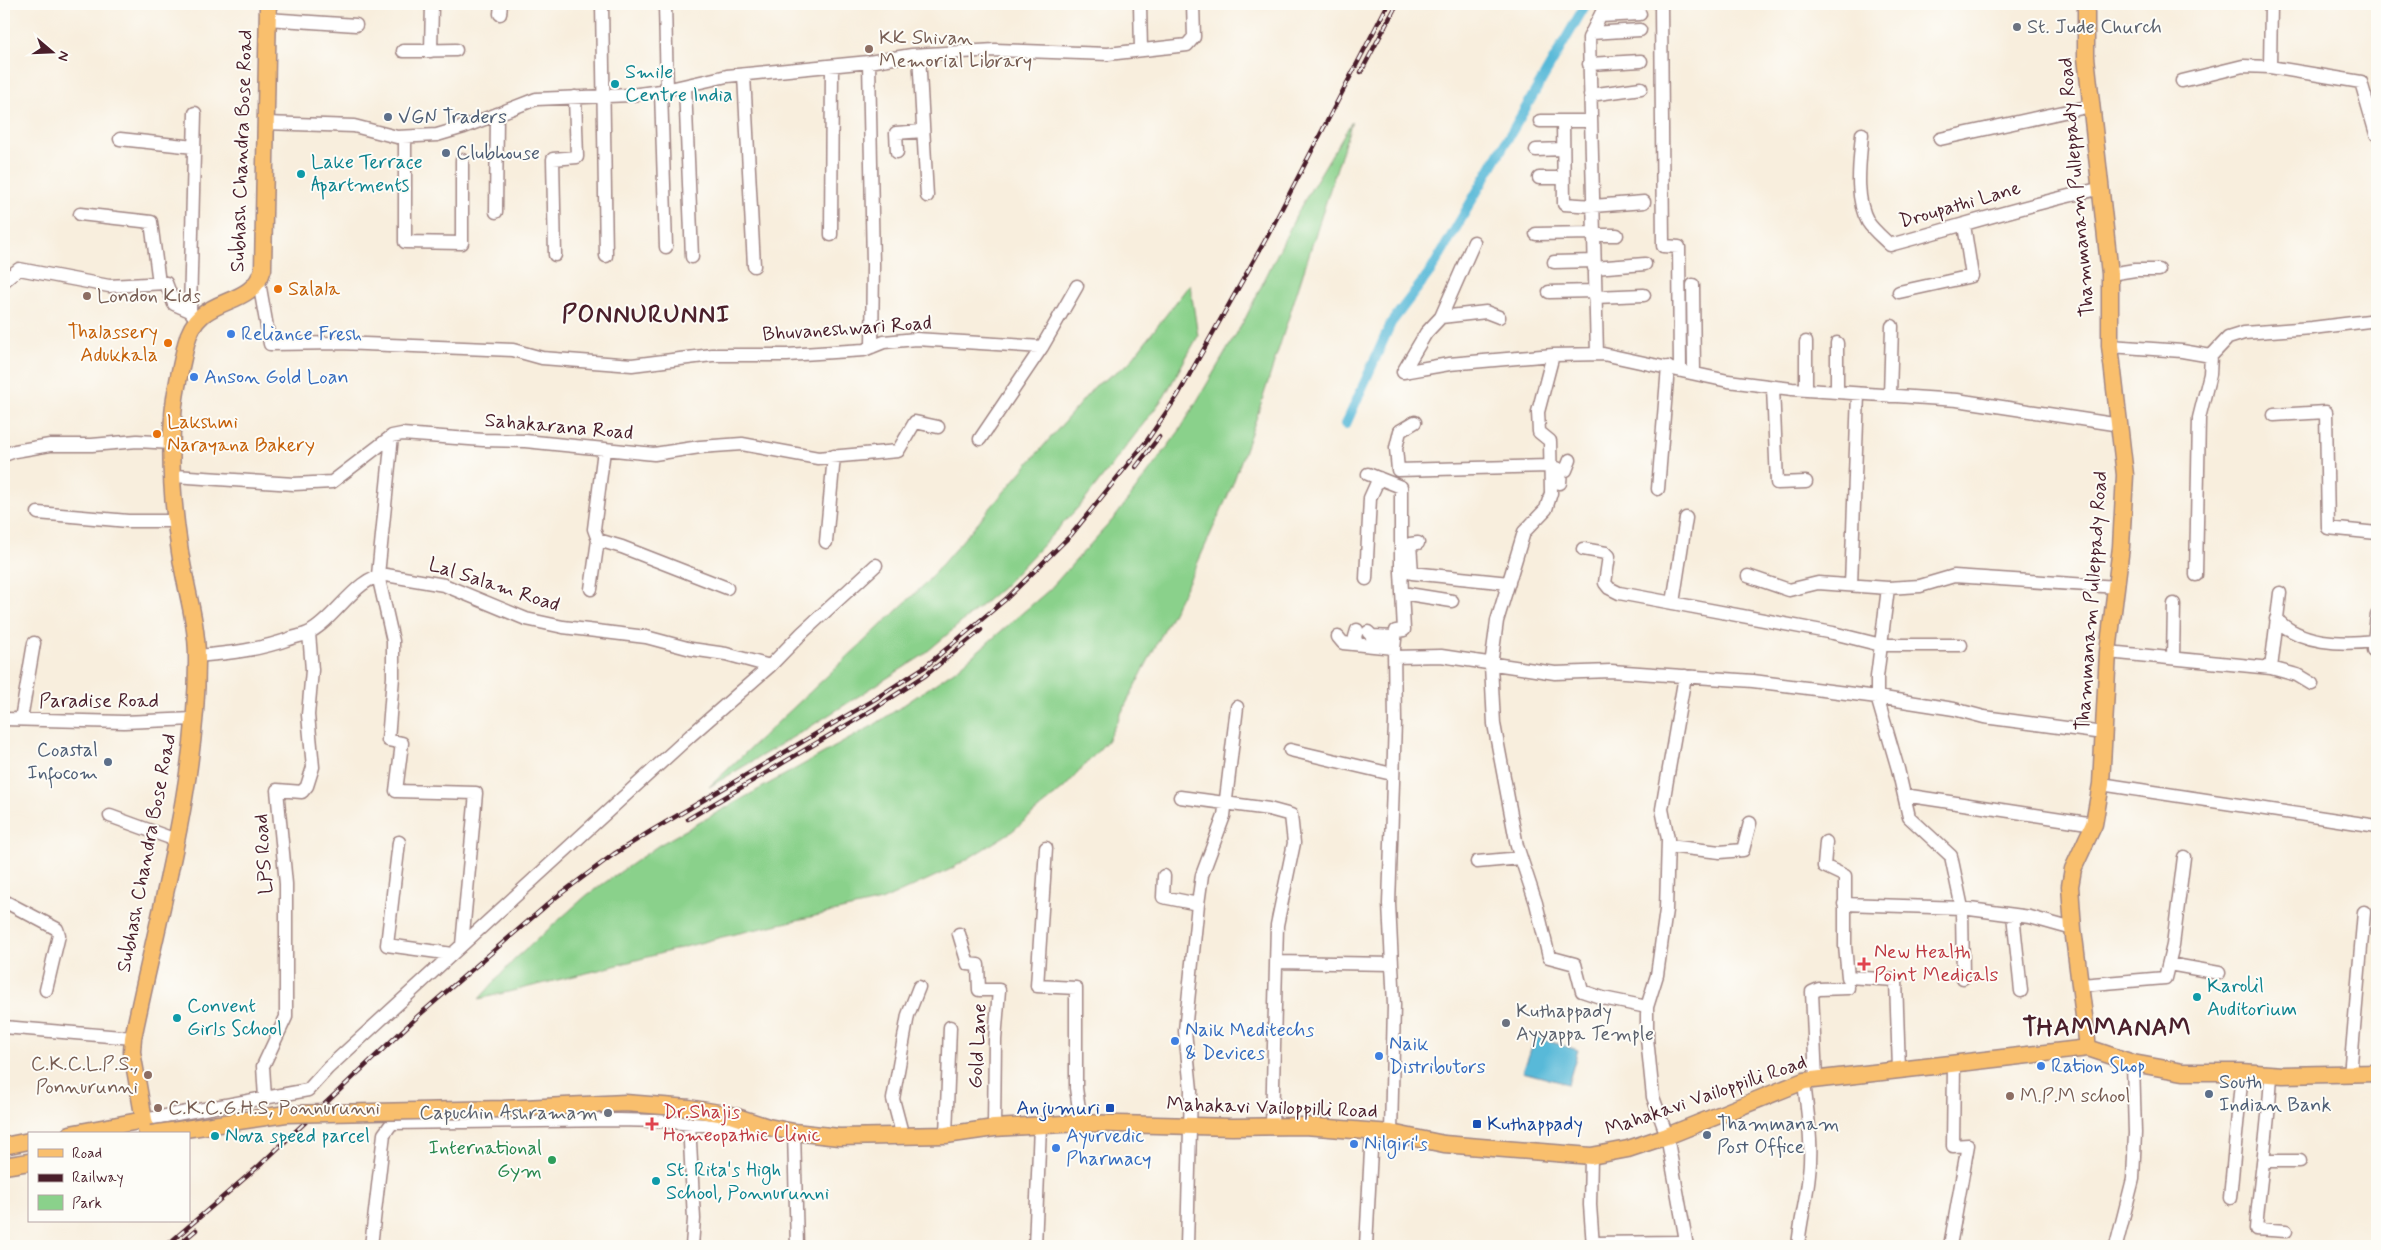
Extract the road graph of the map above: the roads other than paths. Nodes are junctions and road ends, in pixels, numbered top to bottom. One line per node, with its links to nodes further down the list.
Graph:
1 (432, 4): 19 (street)
2 (602, 4): 32 (street)
3 (665, 4): 30 (street)
4 (1140, 4): 17 (street)
5 (1193, 4): 17 (street)
6 (1606, 4): 12 (street)
7 (1660, 4): 98 (street)
8 (2086, 4): 34 (main road, Thammanam Pulleppady Road)
9 (2271, 4): 25 (street)
10 (267, 11): 13 (street); 40 (main road, Subhash Chandra Bose Road)
11 (1640, 14): 12 (street)
12 (1600, 16): 15 (street)
13 (356, 25)
14 (1640, 30): 15 (street)
15 (1591, 34): 23 (street)
16 (456, 50): 19 (street)
17 (1141, 50): 20 (street)
18 (403, 51): 19 (street)
19 (431, 51)
20 (919, 55): 22 (street); 41 (street)
21 (1641, 61): 23 (street)
22 (869, 62): 24 (street); 93 (street)
23 (1589, 64): 31 (street)
24 (832, 66): 26 (street); 63 (street)
25 (2270, 68): 27 (street); 43 (street)
26 (744, 75): 28 (street); 73 (street)
27 (2182, 81)
28 (685, 86): 30 (street); 69 (street)
29 (1641, 88): 31 (street)
30 (664, 90): 32 (street); 66 (street)
31 (1590, 95): 38 (street)
32 (602, 96): 33 (street); 68 (street)
33 (575, 97): 36 (street); 67 (street)
34 (2091, 106): 46 (street); 54 (main road, Thammanam Pulleppady Road)
35 (195, 113): 47 (street)
36 (497, 114): 44 (street); 58 (street)
37 (1540, 120): 39 (street)
38 (1591, 120): 39 (street); 57 (street)
39 (1562, 121): 48 (street)
40 (265, 122): 44 (street); 77 (main road, Subhash Chandra Bose Road)
41 (923, 131): 50 (street); 55 (street)
42 (1862, 134): 60 (street, Droupathi Lane)
43 (2376, 134)
44 (405, 137): 51 (street)
45 (120, 139): 47 (street)
46 (1940, 139)
47 (194, 147): 85 (street)
48 (1563, 149): 49 (street); 53 (street)
49 (1536, 150)
50 (897, 152)
51 (462, 160)
52 (1538, 178): 53 (street)
53 (1563, 178): 57 (street)
54 (2099, 189): 60 (street, Droupathi Lane); 75 (main road, Thammanam Pulleppady Road)
55 (927, 196)
56 (1644, 202): 57 (street)
57 (1593, 206): 62 (street)
58 (496, 212)
59 (80, 214): 78 (street)
60 (1964, 225): 82 (street)
61 (1536, 234): 62 (street)
62 (1594, 234): 64 (street); 71 (street)
63 (831, 235)
64 (1616, 235)
65 (1474, 242): 86 (street)
66 (666, 246)
67 (555, 255)
68 (606, 256)
69 (692, 257)
70 (1554, 262): 71 (street)
71 (1594, 264): 72 (street); 83 (street)
72 (1645, 264)
73 (754, 266)
74 (2159, 270): 75 (street)
75 (2110, 274): 92 (main road, Thammanam Pulleppady Road)
76 (4, 281): 78 (street)
77 (259, 282): 85 (main road, Subhash Chandra Bose Road); 93 (street, Bhuvaneshwari Road)
78 (159, 283): 85 (street)
79 (1693, 285): 99 (street)
80 (1077, 286): 94 (street)
81 (1549, 292): 83 (street)
82 (1899, 292)
83 (1595, 294): 84 (street); 95 (street)
84 (1644, 295)
85 (193, 315): 111 (main road, Subhash Chandra Bose Road)
86 (1441, 317): 87 (street); 96 (street)
87 (1499, 317)
88 (2377, 320): 97 (street)
89 (1892, 326): 104 (street)
90 (1806, 342): 101 (street)
91 (1837, 343): 102 (street)
92 (2110, 346): 97 (street); 107 (main road, Thammanam Pulleppady Road)
93 (872, 347): 94 (street, Bhuvaneshwari Road)
94 (1042, 347): 110 (street)
95 (1596, 354): 96 (street); 98 (street)
96 (1553, 355): 116 (street)
97 (2212, 356): 133 (street)
98 (1674, 369): 99 (street); 122 (street)
99 (1694, 373): 100 (street)
100 (1773, 387): 101 (street); 120 (street)
101 (1806, 390): 102 (street)
102 (1837, 392): 103 (street)
103 (1858, 394): 104 (street); 138 (street)
104 (1890, 396): 107 (street)
105 (2274, 414): 126 (street)
106 (1415, 422): 117 (street)
107 (2120, 425): 139 (main road, Thammanam Pulleppady Road)
108 (938, 427): 114 (street, Sahakarana Road)
109 (392, 436): 112 (street, Sahakarana Road); 118 (street); 134 (street)
110 (980, 439)
111 (172, 443): 113 (street); 118 (main road, Subhash Chandra Bose Road)
112 (604, 450): 114 (street, Sahakarana Road); 127 (street)
113 (4, 455)
114 (834, 456): 128 (street)
115 (1570, 460): 116 (street)
116 (1555, 468): 117 (street); 121 (street); 137 (street)
117 (1398, 470): 119 (street)
118 (174, 476): 125 (main road, Subhash Chandra Bose Road)
119 (1379, 478): 132 (street); 136 (street)
120 (1806, 482)
121 (1560, 483)
122 (1658, 489)
123 (38, 513): 125 (street)
124 (1686, 518): 146 (street)
125 (176, 521): 158 (main road, Subhash Chandra Bose Road)
126 (2377, 533)
127 (598, 540): 140 (street); 142 (street)
128 (826, 542)
129 (1418, 543): 132 (street)
130 (1583, 549): 146 (street)
131 (876, 565): 161 (street)
132 (1406, 572): 137 (street); 143 (street)
133 (2196, 574)
134 (378, 575): 150 (street); 161 (street, Lal Salam Road); 198 (street)
135 (1748, 576): 138 (street)
136 (1366, 578)
137 (1508, 583): 160 (street)
138 (1851, 585): 141 (street)
139 (2117, 587): 141 (street); 157 (main road, Thammanam Pulleppady Road)
140 (727, 588)
141 (1888, 588): 154 (street)
142 (591, 589)
143 (1402, 593): 145 (street); 156 (street)
144 (2280, 593): 149 (street)
145 (1452, 601)
146 (1673, 603): 154 (street)
147 (2174, 604): 159 (street)
148 (2377, 615): 149 (street)
149 (2276, 618): 162 (street)
150 (309, 633): 158 (street); 223 (street, LPS Road)
151 (1338, 637): 153 (street)
152 (34, 643): 168 (street)
153 (1357, 644): 156 (street); 156 (street)
154 (1881, 645): 155 (street); 165 (street)
155 (1962, 645)
156 (1394, 648): 160 (street); 172 (street)
157 (2108, 652): 159 (street); 170 (main road, Thammanam Pulleppady Road)
158 (197, 656): 169 (main road, Subhash Chandra Bose Road)
159 (2173, 658): 162 (street)
160 (1491, 665): 163 (street); 187 (street)
161 (770, 666): 198 (street)
162 (2270, 668): 164 (street)
163 (1685, 676): 165 (street); 184 (street)
164 (2312, 684)
165 (1877, 697): 170 (street); 174 (street)
166 (1237, 707): 176 (street)
167 (4, 719): 168 (street, Paradise Road)
168 (21, 719): 169 (street, Paradise Road)
169 (194, 719): 181 (main road, Subhash Chandra Bose Road)
170 (2104, 733): 173 (main road, Thammanam Pulleppady Road)
171 (1290, 750): 172 (street)
172 (1392, 774): 201 (street)
173 (2101, 784): 179 (main road, Thammanam Pulleppady Road); 180 (street)
174 (1904, 796): 179 (street); 193 (street)
175 (1180, 797): 176 (street)
176 (1227, 803): 191 (street); 200 (street)
177 (110, 816): 181 (street)
178 (1750, 823): 184 (street)
179 (2094, 824): 196 (main road, Thammanam Pulleppady Road)
180 (2377, 826)
181 (176, 840): 213 (main road, Subhash Chandra Bose Road)
182 (399, 842): 199 (street)
183 (1826, 842): 192 (street)
184 (1668, 846): 210 (street)
185 (1046, 848): 225 (street)
186 (2184, 857): 202 (street)
187 (1521, 858): 188 (street); 210 (street)
188 (1477, 862)
189 (1164, 876): 191 (street)
190 (4, 901): 208 (street)
191 (1198, 904): 227 (street)
192 (1844, 904): 193 (street); 217 (street)
193 (1962, 908): 195 (street); 204 (street)
194 (2364, 912): 221 (street)
195 (2013, 915): 196 (street); 209 (street)
196 (2073, 930): 205 (main road, Thammanam Pulleppady Road)
197 (959, 934): 230 (street, Gold Lane)
198 (462, 945): 199 (street)
199 (452, 954): 223 (street)
200 (1276, 962): 201 (street); 228 (street)
201 (1392, 964): 235 (street)
202 (2169, 964): 203 (street); 205 (street)
203 (2219, 973)
204 (1963, 978)
205 (2080, 985): 214 (main road, Thammanam Pulleppady Road)
206 (919, 987): 238 (street)
207 (1848, 988): 222 (street)
208 (46, 990)
209 (2021, 991)
210 (1647, 1007): 237 (street)
211 (950, 1026): 236 (street)
212 (4, 1027): 213 (street)
213 (133, 1038): 231 (main road, Subhash Chandra Bose Road)
214 (2088, 1048): 215 (main road, Mahakavi Vailoppilli Road); 216 (main road, Mahakavi Vailoppilli Road)
215 (2133, 1062): 218 (main road, Mahakavi Vailoppilli Road); 260 (street)
216 (1954, 1065): 217 (main road, Mahakavi Vailoppilli Road); 259 (street)
217 (1899, 1070): 222 (main road, Mahakavi Vailoppilli Road)
218 (2242, 1072): 219 (main road, Mahakavi Vailoppilli Road); 248 (street)
219 (2271, 1074): 221 (main road, Mahakavi Vailoppilli Road); 244 (street)
220 (2377, 1074): 221 (main road, Mahakavi Vailoppilli Road)
221 (2350, 1075)
222 (1810, 1080): 237 (main road, Mahakavi Vailoppilli Road); 258 (street)
223 (265, 1098): 231 (street)
224 (689, 1123): 229 (street); 252 (street); 253 (street)
225 (1081, 1123): 226 (main road, Mahakavi Vailoppilli Road); 227 (main road, Mahakavi Vailoppilli Road)
226 (1040, 1126): 230 (main road, Mahakavi Vailoppilli Road); 255 (street)
227 (1190, 1126): 228 (main road, Mahakavi Vailoppilli Road); 256 (street)
228 (1272, 1126): 232 (main road, Mahakavi Vailoppilli Road)
229 (768, 1127): 231 (main road, Mahakavi Vailoppilli Road, bridge); 234 (main road, Mahakavi Vailoppilli Road)
230 (994, 1128): 236 (main road, Mahakavi Vailoppilli Road)
231 (147, 1129): 233 (main road, Mahakavi Vailoppilli Road)
232 (1372, 1131): 235 (main road, Mahakavi Vailoppilli Road); 257 (street)
233 (101, 1132)
234 (794, 1132): 238 (main road, Mahakavi Vailoppilli Road); 254 (street)
235 (1391, 1133): 243 (main road, Mahakavi Vailoppilli Road)
236 (946, 1135): 238 (main road, Mahakavi Vailoppilli Road)
237 (1667, 1136): 243 (main road, Mahakavi Vailoppilli Road); 250 (street)
238 (903, 1137)
239 (28, 1141): 240 (main road)
240 (4, 1146)
241 (28, 1152): 242 (main road)
242 (4, 1156)
243 (1590, 1156): 251 (street)
244 (2263, 1161): 245 (street); 249 (street)
245 (2300, 1161)
246 (28, 1162): 247 (main road)
247 (4, 1166)
248 (2230, 1198)
249 (2286, 1231)
250 (1683, 1244): 251 (street)
251 (1593, 1245)
252 (371, 1246)
253 (692, 1246)
254 (797, 1246)
255 (1035, 1246)
256 (1187, 1246)
257 (1366, 1246)
258 (1798, 1246)
259 (1950, 1246)
260 (2116, 1246)

